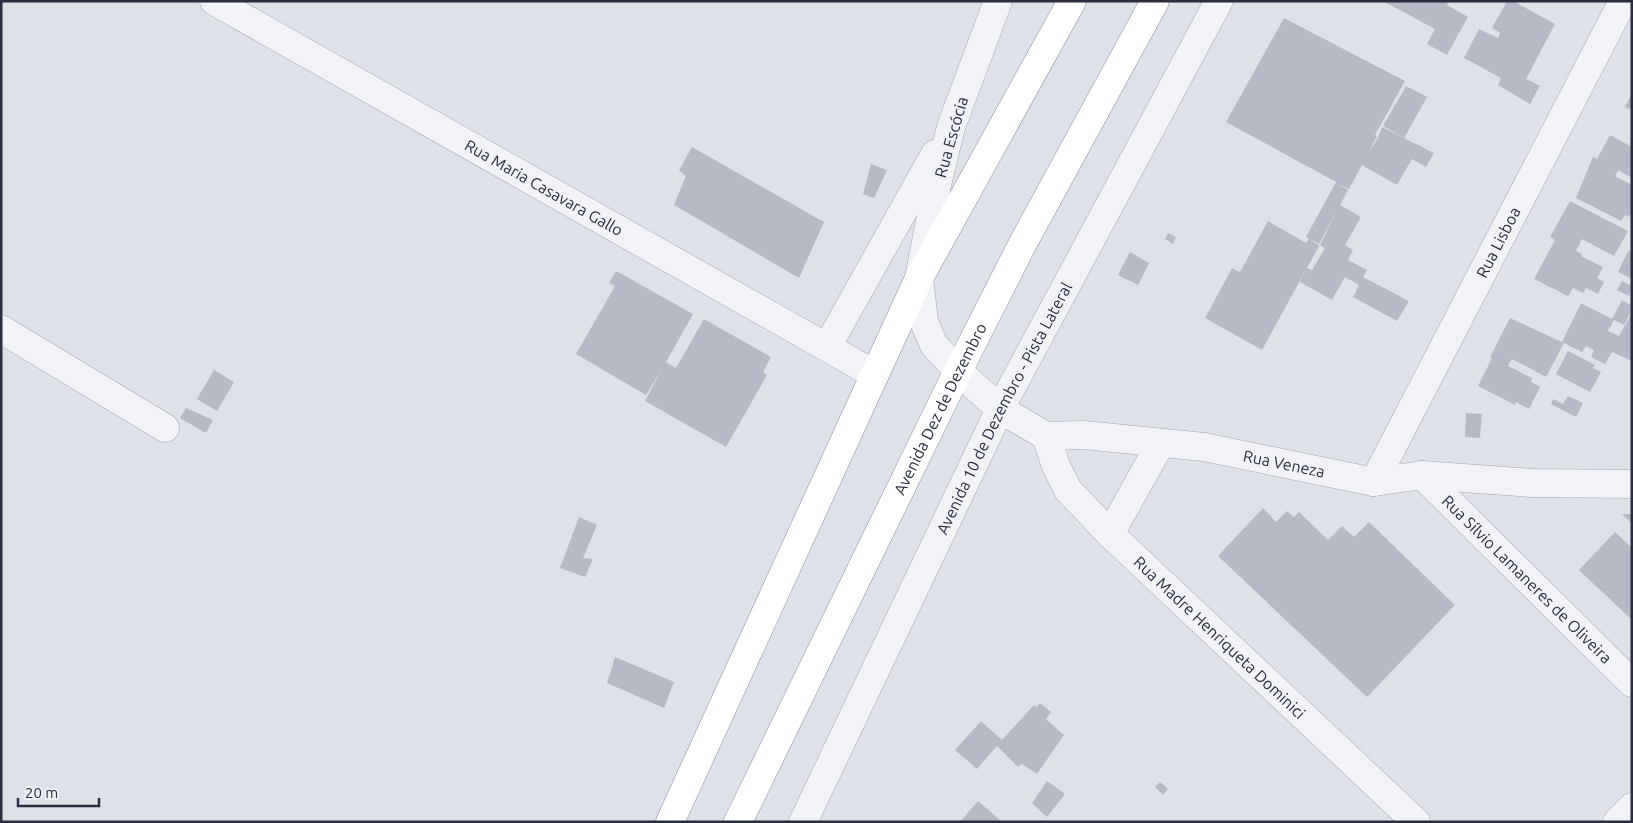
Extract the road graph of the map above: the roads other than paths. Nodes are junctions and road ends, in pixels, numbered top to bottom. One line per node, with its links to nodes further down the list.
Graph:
1 (214, 1): 10 (street, Rua Maria Casavara Gallo)
2 (998, 1): 7 (street, Rua Escócia)
3 (1072, 1): 8 (highway)
4 (1154, 1): 11 (highway, Avenida Dez de Dezembro)
5 (1219, 1): 13 (street, Avenida 10 de Dezembro - Pista Lateral)
6 (1622, 1): 18 (street, Rua Lisboa)
7 (951, 127): 8 (street, Rua Escócia); 10 (street)
8 (919, 278): 11 (street, Rua Escócia); 12 (highway)
9 (1, 329): 14 (street)
10 (827, 346): 12 (street, Rua Maria Casavara Gallo)
11 (958, 371): 13 (street); 24 (highway, Avenida Dez de Dezembro)
12 (874, 374): 23 (highway)
13 (1000, 409): 15 (street); 25 (street, Avenida 10 de Dezembro - Pista Lateral)
14 (165, 428)
15 (1046, 436): 16 (street, Rua Veneza); 20 (street, Rua Madre Henriqueta Dominici)
16 (1160, 443): 18 (street, Rua Veneza); 20 (street)
17 (1422, 475): 18 (street, Rua Veneza); 19 (street, Rua Veneza); 21 (street, Rua Sílvio Lamaneres de Oliveira)
18 (1374, 482)
19 (1632, 484)
20 (1110, 534): 26 (street, Rua Madre Henriqueta Dominici)
21 (1632, 683)
22 (1632, 807): 27 (street)
23 (670, 822)
24 (738, 822)
25 (803, 822)
26 (1416, 822)
27 (1617, 822)

